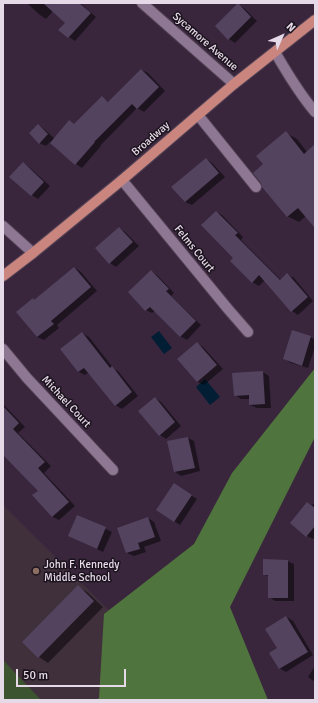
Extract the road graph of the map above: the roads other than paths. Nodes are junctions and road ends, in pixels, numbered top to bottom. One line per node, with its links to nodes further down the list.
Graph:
1 (142, 3): 4 (street, Sycamore Avenue)
2 (315, 20): 3 (main road, Broadway)
3 (275, 52): 4 (main road, Broadway); 5 (street)
4 (234, 84): 6 (main road, Broadway)
5 (315, 112)
6 (198, 114): 7 (main road, Broadway); 8 (street)
7 (122, 180): 10 (main road, Broadway); 12 (street, Felms Court)
8 (256, 187)
9 (3, 226): 10 (street)
10 (34, 253): 11 (main road, Broadway)
11 (3, 276)
12 (248, 332)
13 (3, 348): 14 (street, Michael Court)
14 (114, 470)

